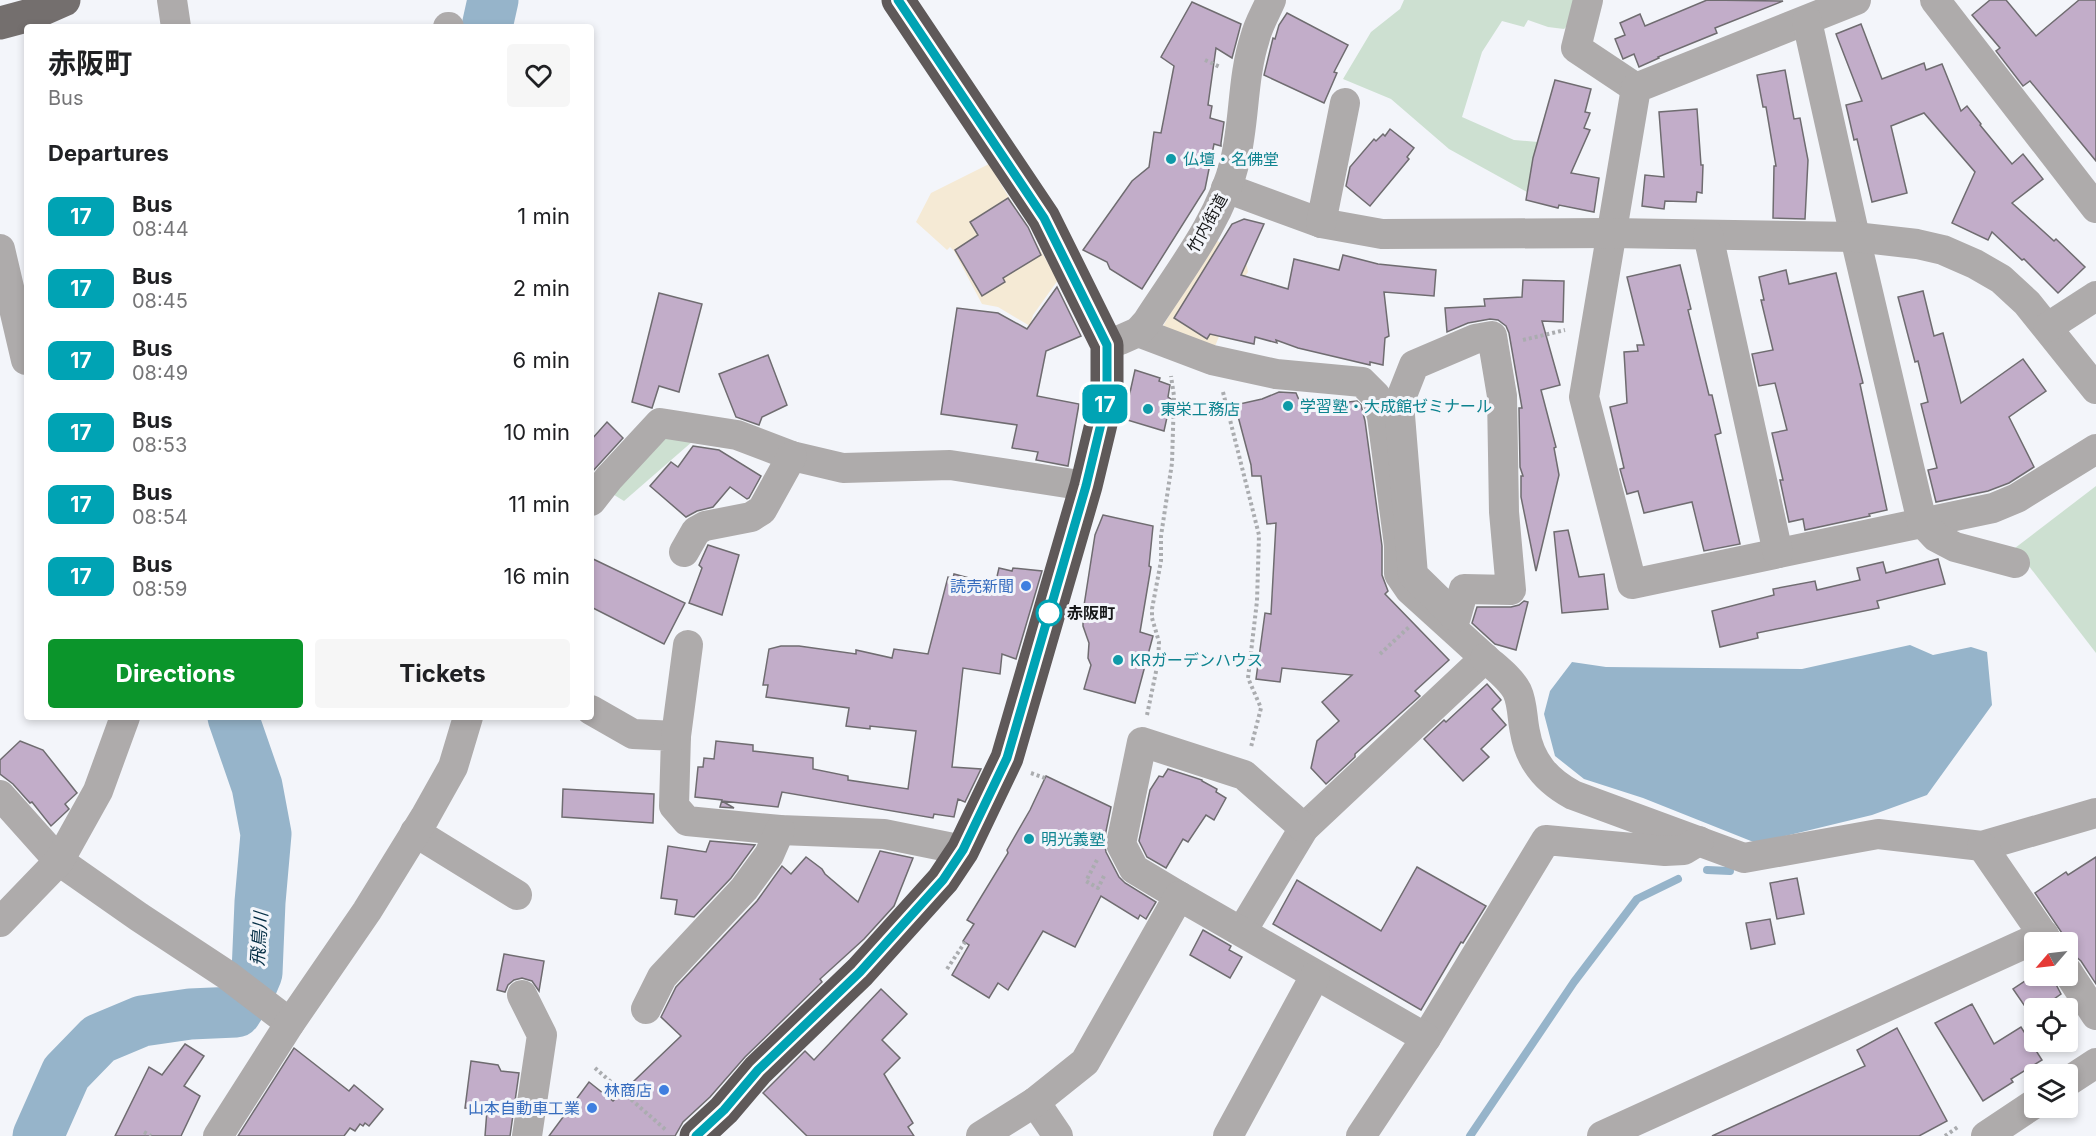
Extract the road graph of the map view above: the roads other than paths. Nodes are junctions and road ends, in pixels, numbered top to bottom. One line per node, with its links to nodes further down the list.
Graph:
1 (64, 0): 9 (main road)
2 (172, 0): 10 (street)
3 (898, 0): 23 (highway)
4 (1271, 0): 13 (street, 竹内街道)
5 (1588, 0): 11 (street)
6 (1856, 0): 8 (street)
7 (1935, 0): 14 (street)
8 (1807, 21): 11 (street); 18 (street)
9 (0, 23)
10 (176, 24)
11 (1636, 88): 16 (street)
12 (1345, 103): 15 (street)
13 (1226, 188): 15 (street); 22 (street, 竹内街道)
14 (2096, 208)
15 (1321, 223): 16 (street)
16 (1611, 233): 17 (street); 33 (street)
17 (1708, 235): 18 (street); 33 (street)
18 (1855, 237): 21 (street); 31 (street)
19 (0, 249): 25 (street)
20 (2096, 296): 21 (street)
21 (2048, 327): 26 (street)
22 (1138, 332): 23 (street, 竹内街道); 36 (street)
23 (1107, 345): 29 (highway)
24 (1494, 347): 24 (street)
25 (18, 361)
26 (2096, 389)
27 (2096, 449): 31 (street)
28 (792, 456): 29 (street); 30 (street); 32 (street)
29 (1086, 486): 48 (highway)
30 (594, 497)
31 (1922, 522): 33 (street); 34 (street)
32 (684, 552)
33 (1778, 553)
34 (2015, 563)
35 (688, 645): 40 (street)
36 (1485, 658): 43 (street); 46 (street)
37 (594, 712): 40 (street)
38 (124, 720): 49 (street)
39 (467, 720): 45 (street)
40 (676, 736): 44 (street)
41 (0, 795): 49 (street)
42 (2096, 813): 47 (street)
43 (1304, 828): 51 (street); 53 (street)
44 (780, 830): 48 (street); 59 (street)
45 (416, 832): 50 (street); 61 (street)
46 (1699, 841): 47 (street); 62 (street)
47 (1982, 846): 54 (street)
48 (963, 850): 69 (highway)
49 (59, 861): 52 (street); 61 (street)
50 (518, 894)
51 (1179, 896): 53 (street); 65 (street)
52 (0, 922)
53 (1242, 931): 56 (street)
54 (2042, 932)
55 (2024, 948): 74 (street)
56 (1315, 976): 62 (street); 72 (street)
57 (2077, 986): 60 (street)
58 (522, 995): 68 (street)
59 (646, 1009)
60 (2096, 1016)
61 (290, 1023): 67 (street)
62 (1426, 1038): 73 (street)
63 (2096, 1063): 64 (street)
64 (2078, 1075)
65 (1035, 1102): 70 (street); 71 (street)
66 (2024, 1111): 75 (street)
67 (218, 1136)
68 (527, 1136)
69 (696, 1136)
70 (981, 1136)
71 (1058, 1136)
72 (1228, 1136)
73 (1361, 1136)
74 (1602, 1136)
75 (1986, 1136)

